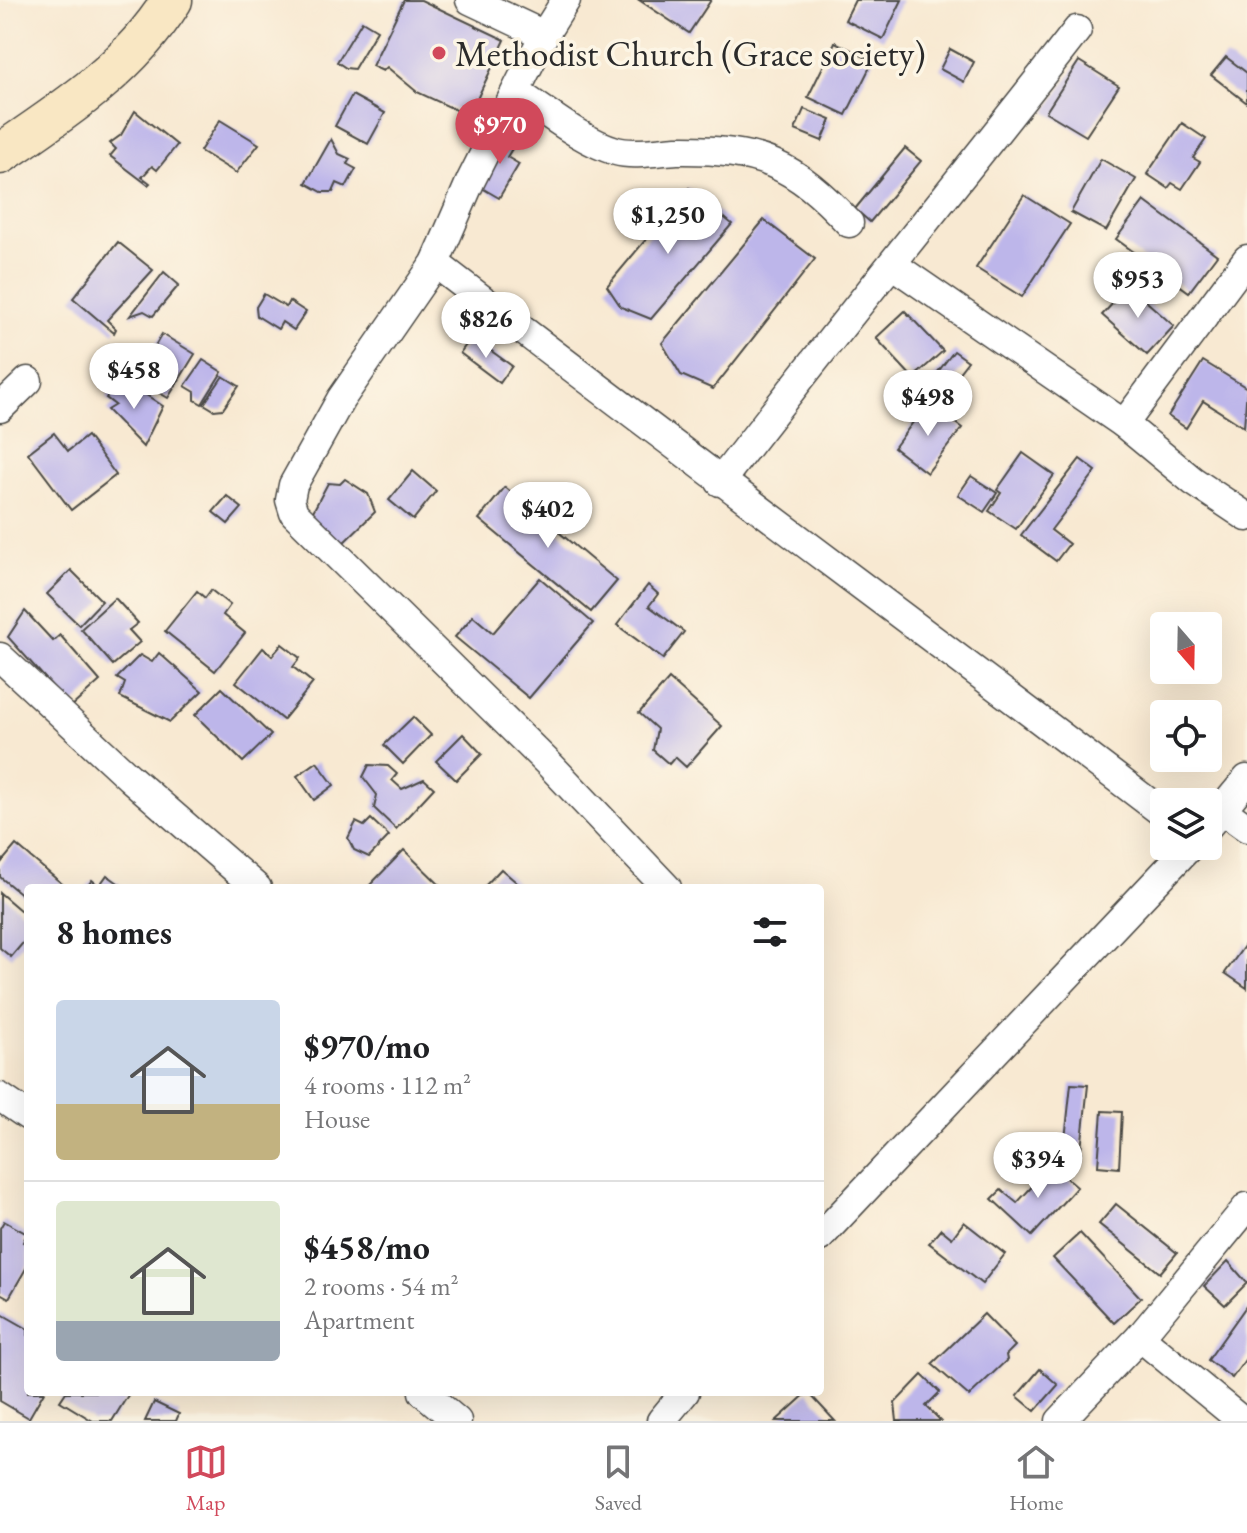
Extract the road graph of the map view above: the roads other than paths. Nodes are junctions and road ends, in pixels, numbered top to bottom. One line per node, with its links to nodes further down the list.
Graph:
1 (172, 0): 7 (street)
2 (470, 0): 5 (street)
3 (566, 0): 5 (street)
4 (1077, 30): 11 (street)
5 (544, 35): 6 (street)
6 (516, 92): 8 (street); 10 (street)
7 (0, 154)
8 (849, 223)
9 (1247, 259): 14 (street)
10 (435, 263): 15 (street); 25 (street)
11 (893, 265): 14 (street); 15 (street)
12 (28, 381): 13 (street)
13 (0, 408)
14 (1124, 424): 16 (street)
15 (720, 482): 19 (street)
16 (1247, 517)
17 (0, 657): 24 (street)
18 (1247, 779): 20 (street)
19 (1150, 803)
20 (1222, 809)
21 (1222, 820): 22 (street)
22 (1247, 828)
23 (1177, 860): 29 (street)
24 (252, 884)
25 (663, 884)
26 (0, 1097): 27 (street)
27 (24, 1113)
28 (1247, 1207): 30 (street)
29 (824, 1233)
30 (1140, 1337): 35 (street); 36 (street)
31 (428, 1396): 33 (street)
32 (682, 1396): 34 (street)
33 (457, 1421)
34 (661, 1421)
35 (1060, 1421)
36 (1242, 1421)

